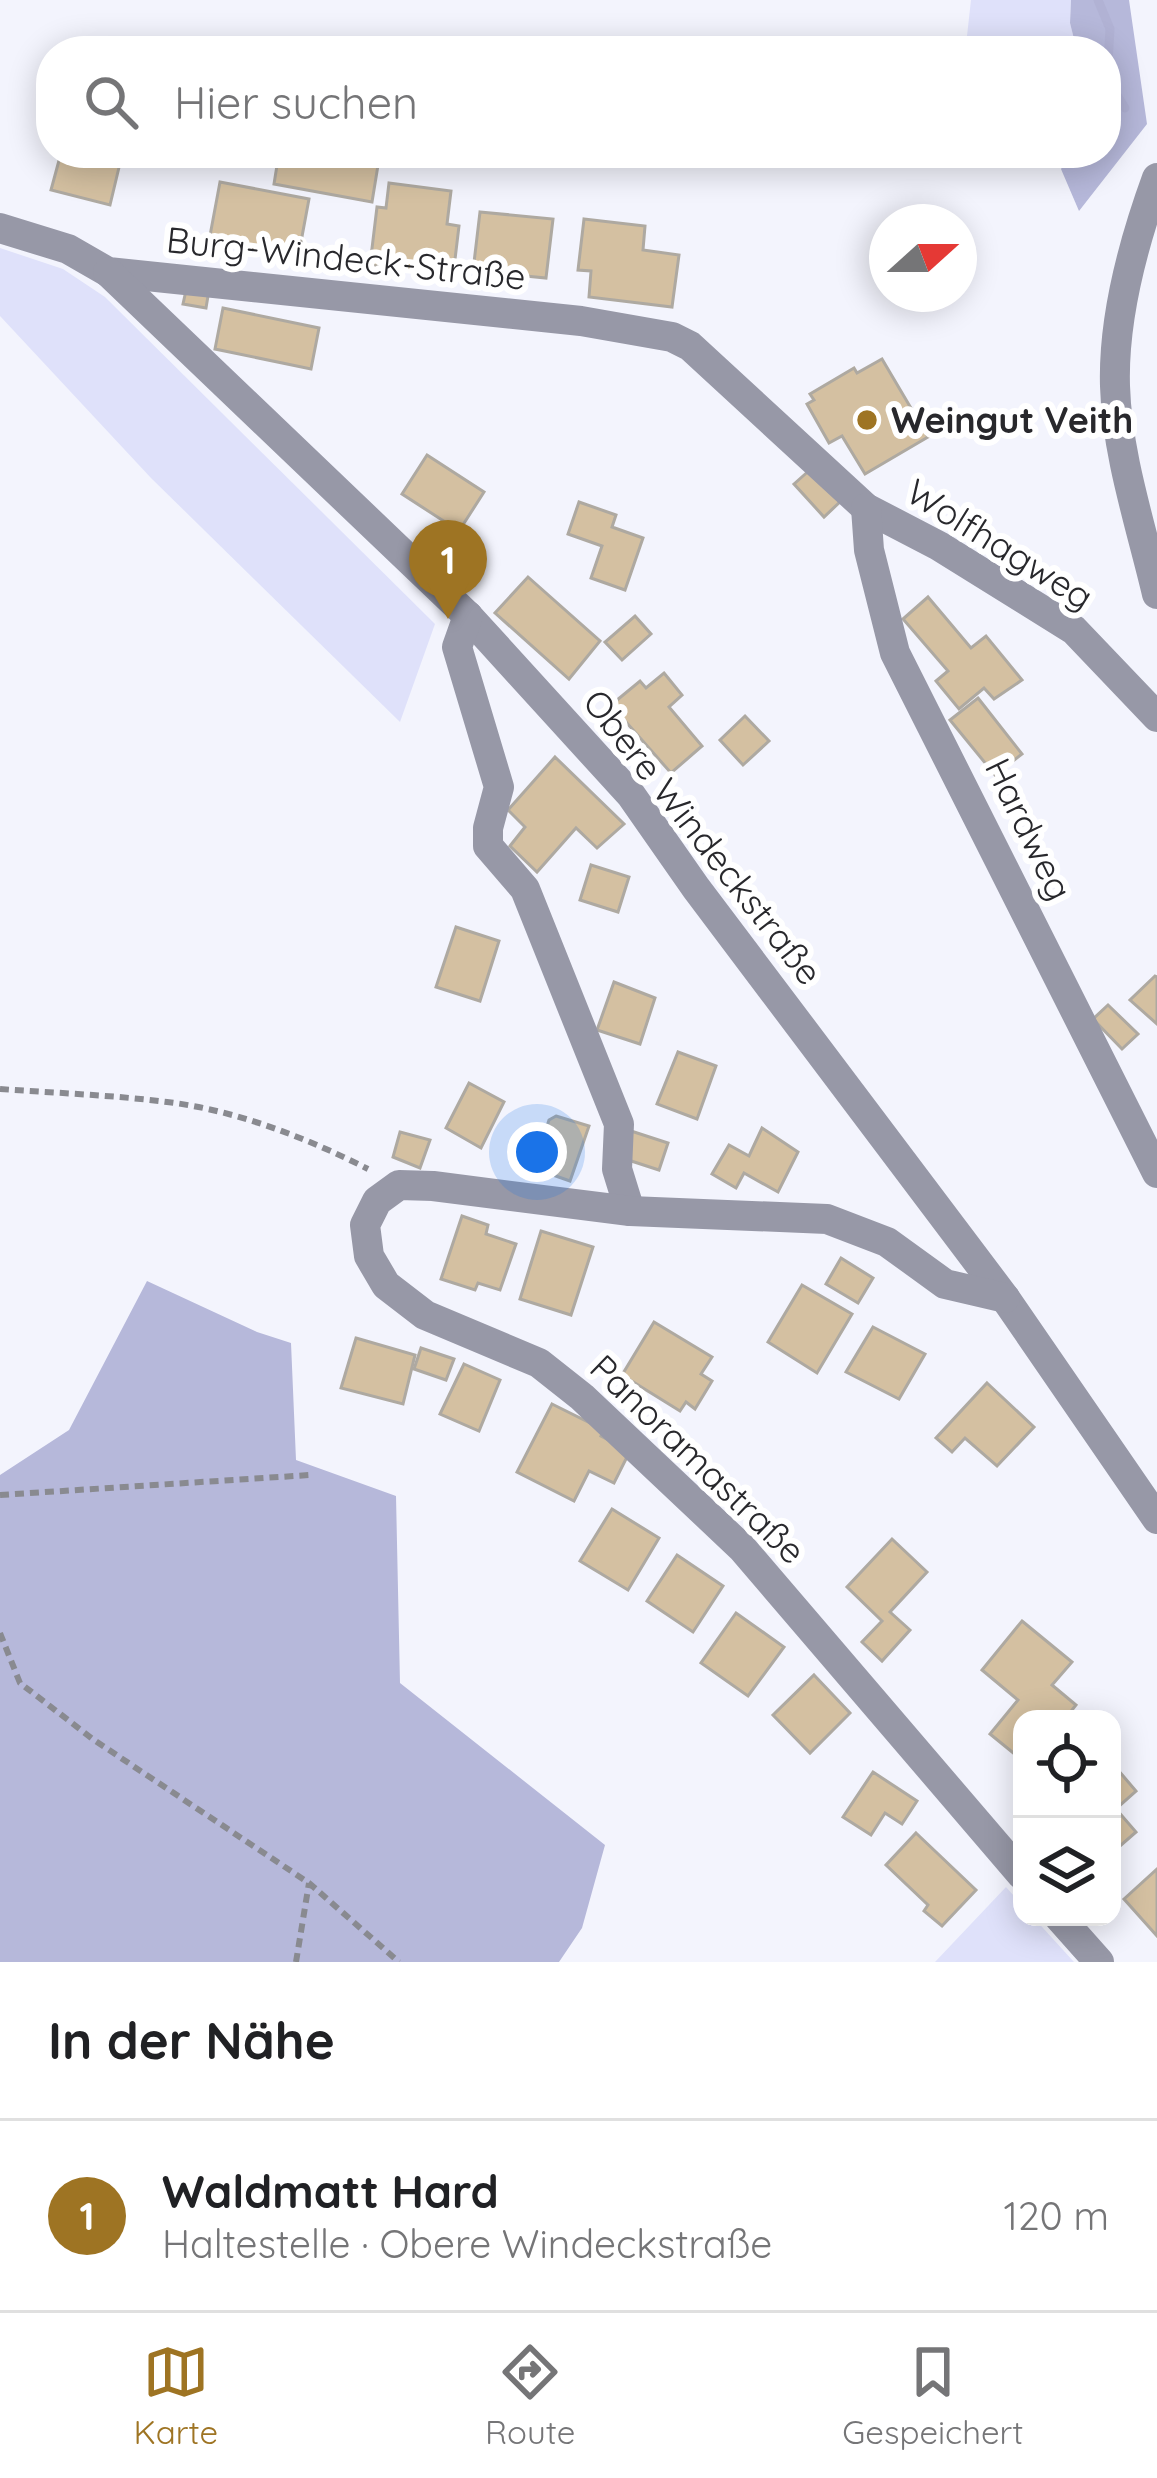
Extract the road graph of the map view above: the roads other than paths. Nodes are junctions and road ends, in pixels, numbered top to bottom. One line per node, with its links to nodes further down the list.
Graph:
1 (1157, 178): 6 (street)
2 (0, 228): 3 (street, Burg-Windeck-Straße)
3 (108, 272): 4 (street, Burg-Windeck-Straße); 7 (street, Obere Windeckstraße)
4 (690, 346): 5 (street, Wolfhagweg)
5 (866, 508): 8 (street, Wolfhagweg); 9 (street, Hardweg)
6 (1157, 594)
7 (468, 616): 10 (street); 11 (street, Obere Windeckstraße)
8 (1157, 717)
9 (1157, 1173)
10 (629, 1211): 11 (street); 13 (street, Panoramastraße)
11 (1005, 1298): 12 (street, Obere Windeckstraße)
12 (1157, 1519)
13 (1013, 1864)
14 (1067, 1926): 15 (street)
15 (1099, 1962)

